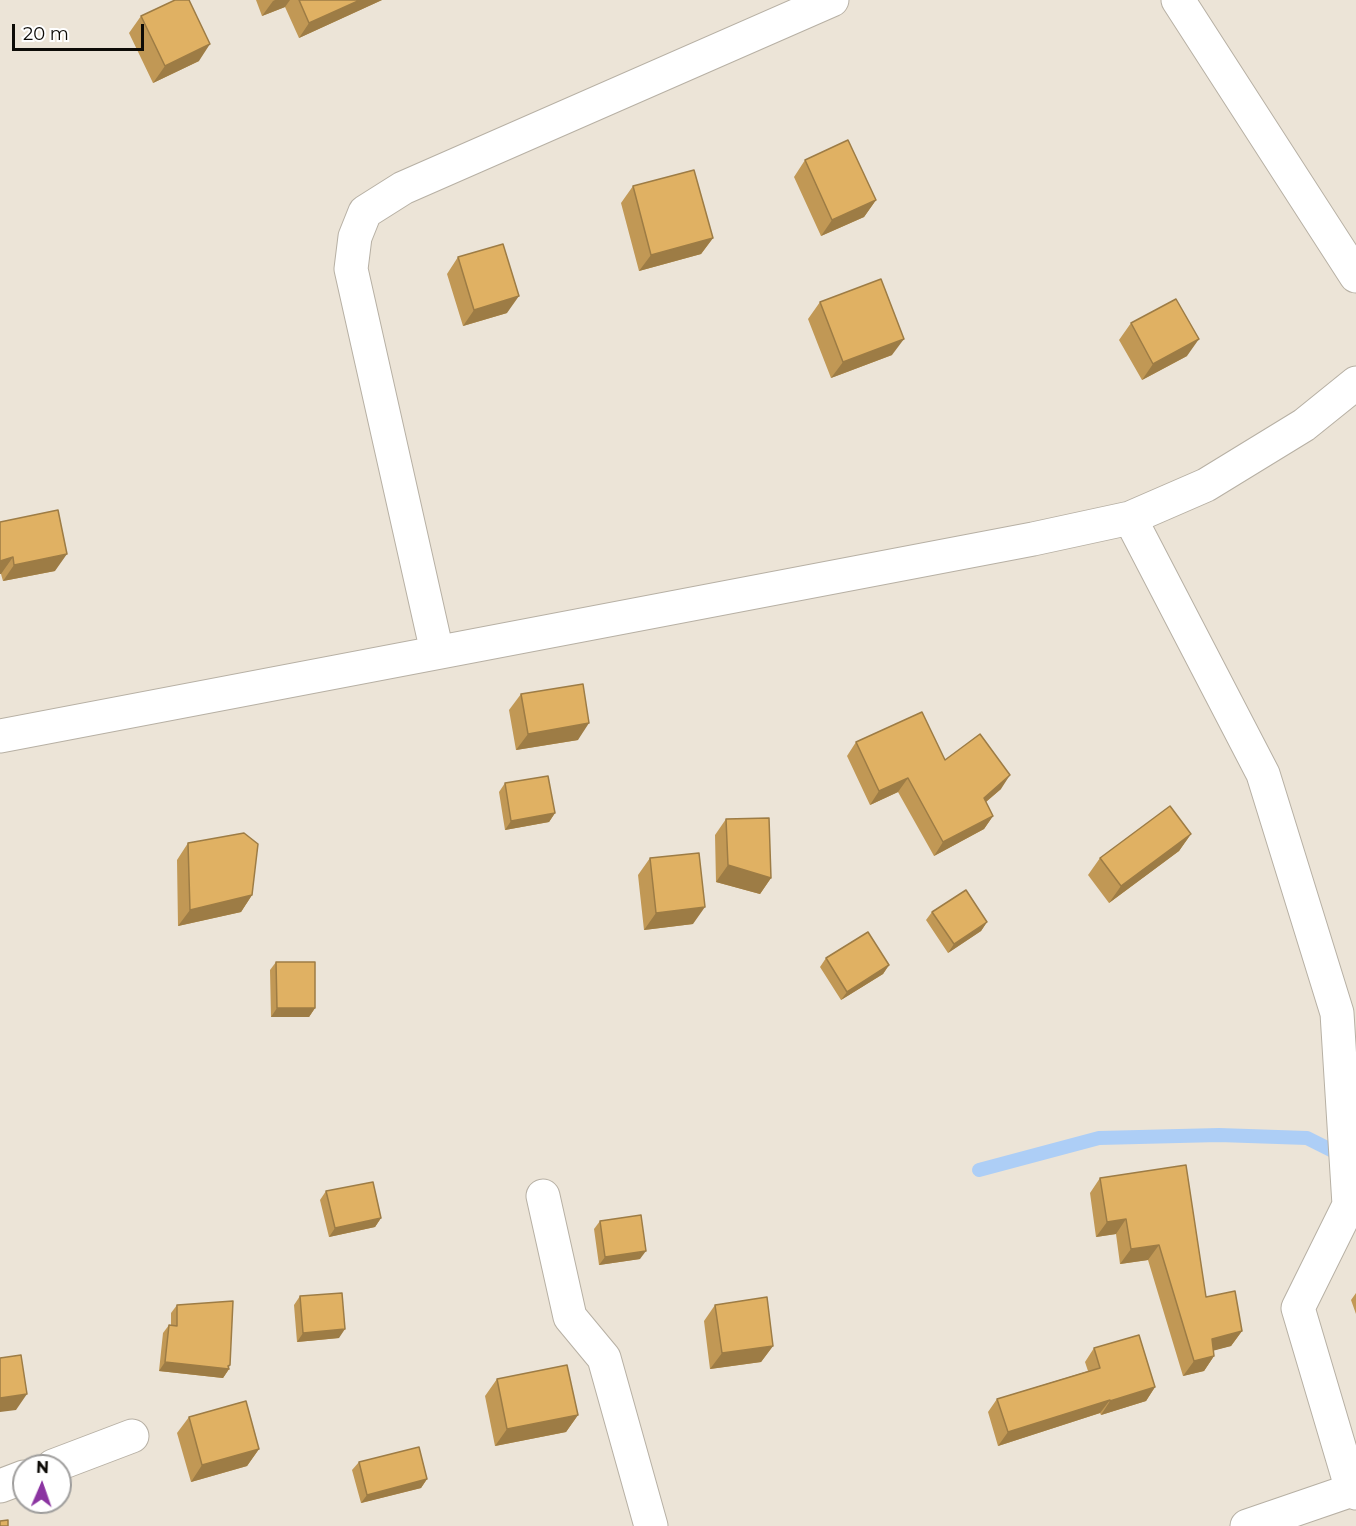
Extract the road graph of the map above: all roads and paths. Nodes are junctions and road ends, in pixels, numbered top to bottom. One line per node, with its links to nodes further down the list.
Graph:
1 (832, 0): 6 (street)
2 (1178, 0): 3 (street)
3 (1356, 276)
4 (1356, 383): 5 (street)
5 (1130, 518): 6 (street); 11 (street)
6 (437, 652): 7 (street)
7 (0, 736)
8 (543, 1196): 12 (street)
9 (132, 1436): 10 (street)
10 (72, 1459)
11 (1354, 1492): 13 (street)
12 (651, 1526)
13 (1247, 1526)

